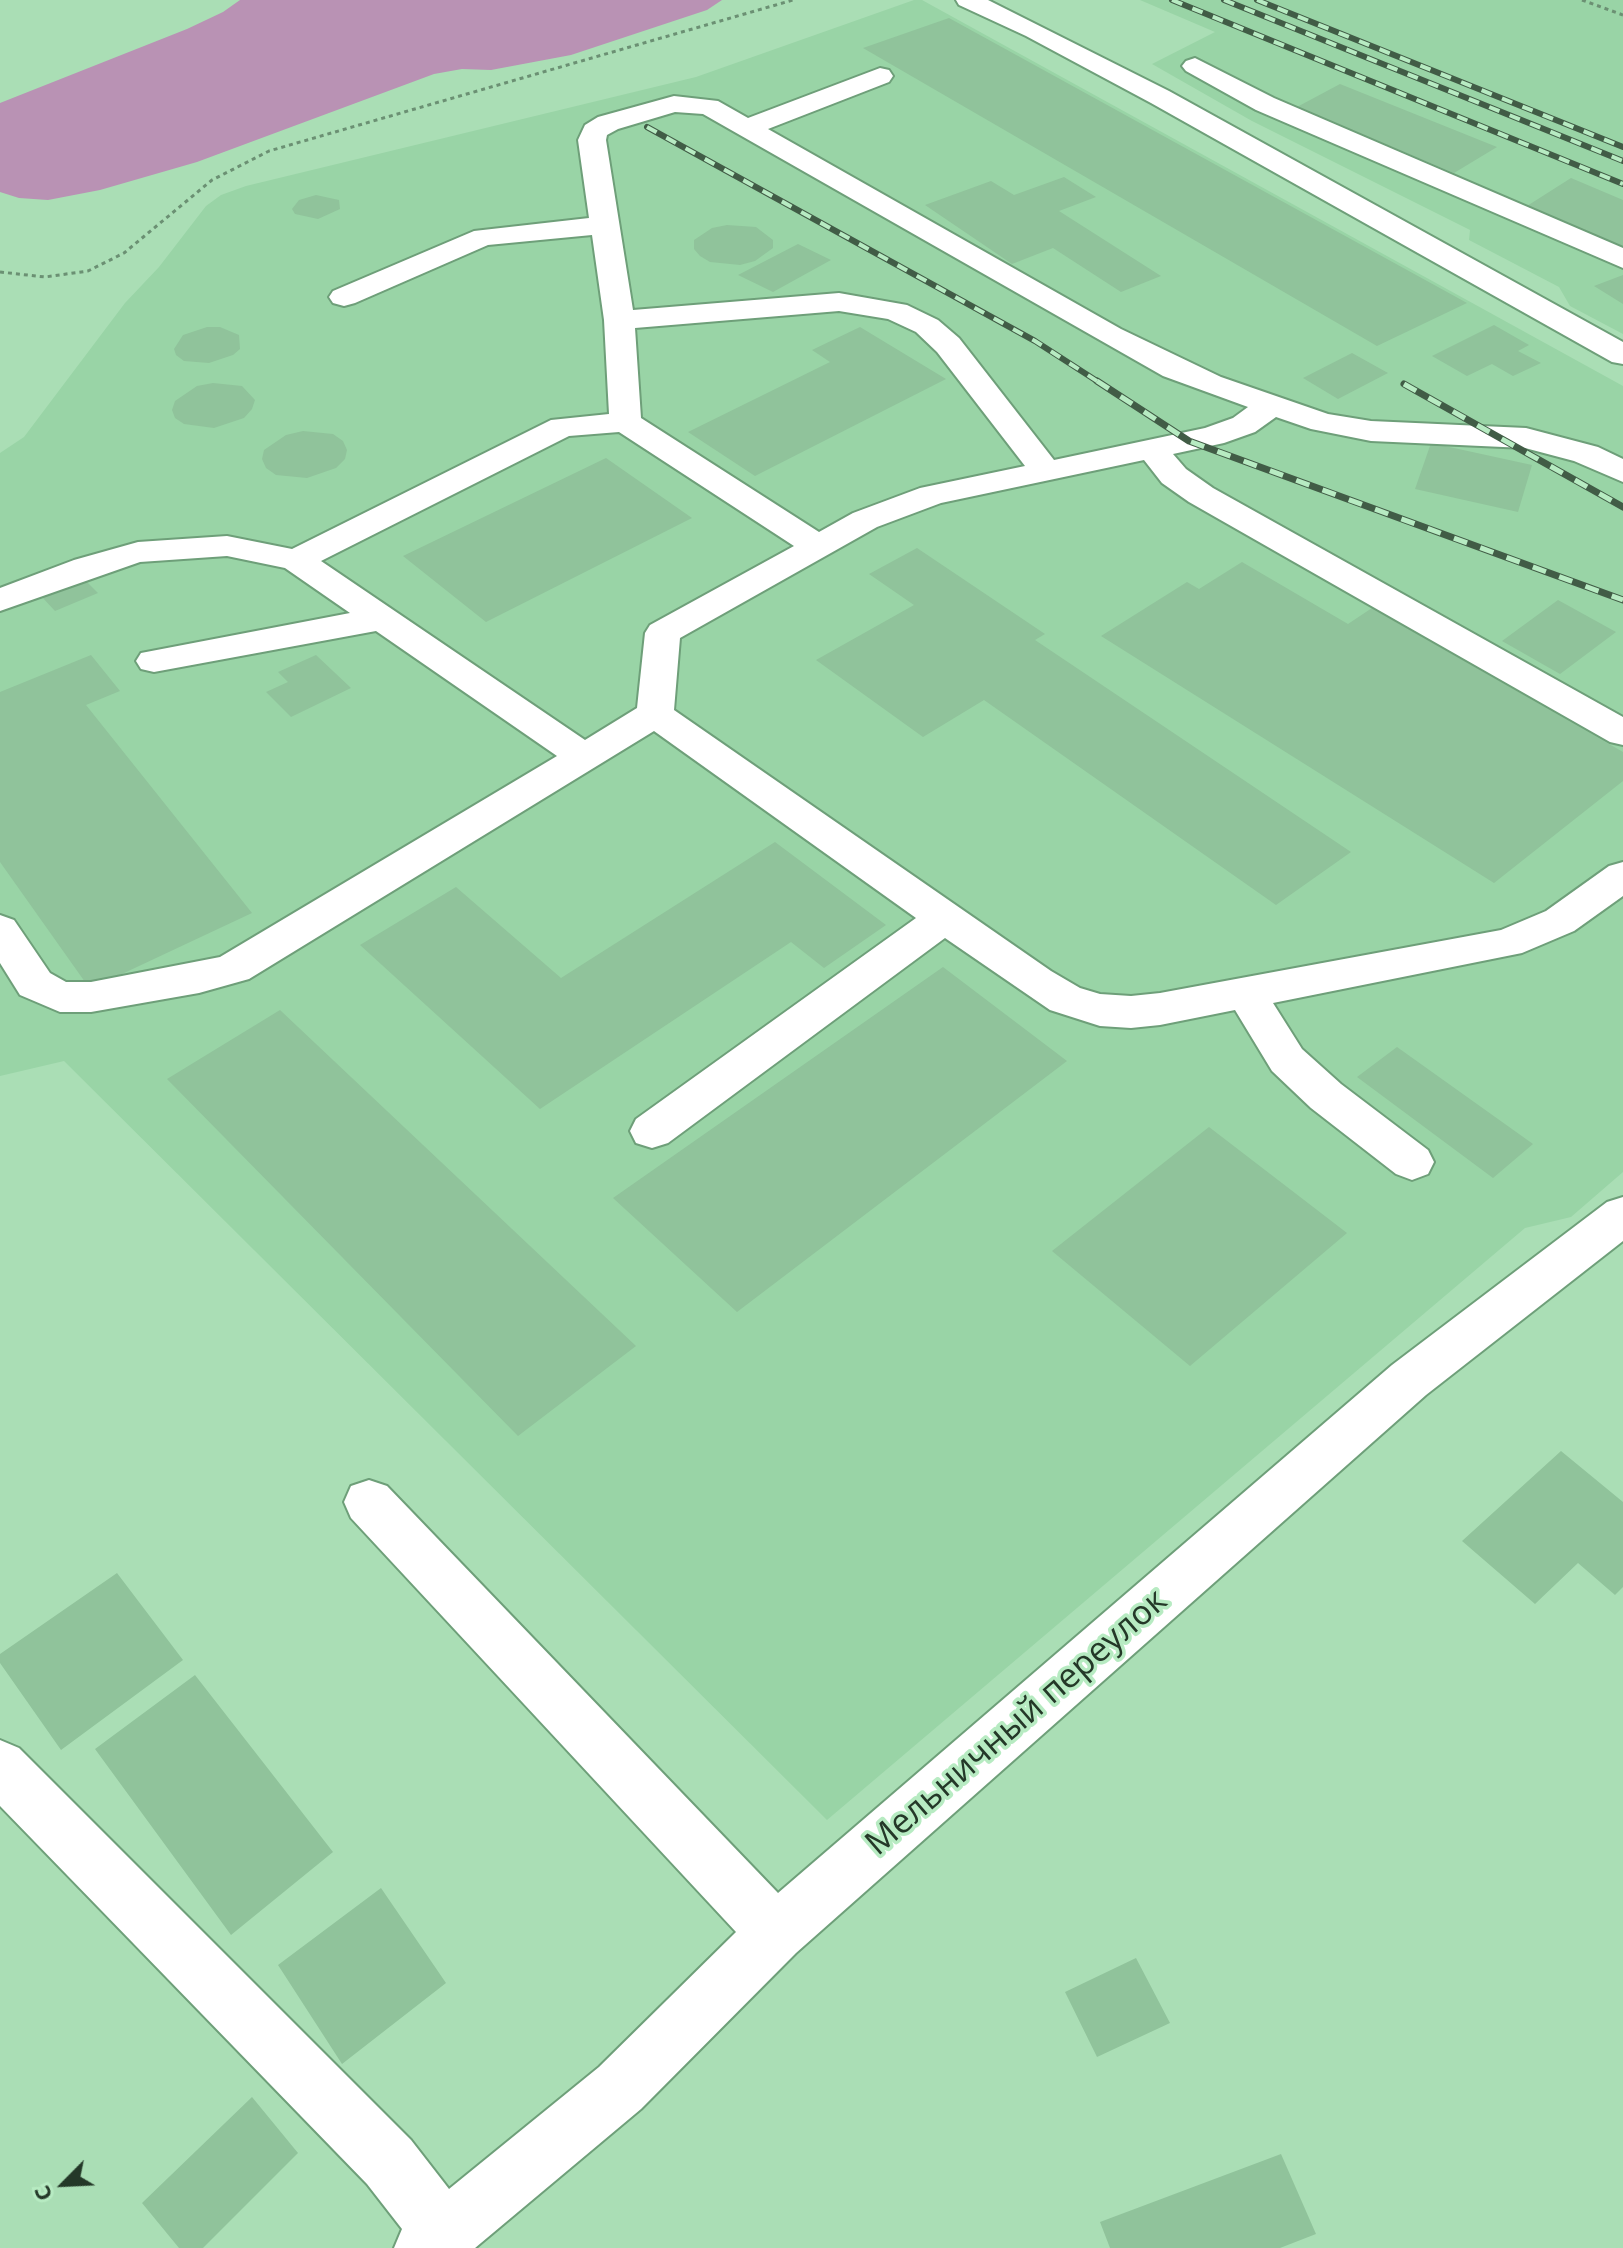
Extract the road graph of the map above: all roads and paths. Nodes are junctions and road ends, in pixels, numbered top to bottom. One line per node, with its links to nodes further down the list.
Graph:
1 (793, 0): 12 (path)
2 (968, 0): 9 (street)
3 (1582, 0): 4 (path)
4 (1623, 15)
5 (1195, 66): 7 (street)
6 (880, 76): 8 (street)
7 (1296, 117): 9 (street); 11 (street)
8 (746, 128): 10 (street); 16 (street)
9 (1238, 140): 15 (street)
10 (605, 225): 13 (street); 14 (street)
11 (1623, 259)
12 (0, 272)
13 (344, 297)
14 (619, 320): 17 (street); 19 (street)
15 (1623, 355)
16 (1270, 406): 18 (street); 20 (street)
17 (625, 422): 21 (street); 22 (street)
18 (1152, 449): 19 (street); 27 (street)
19 (1046, 471): 21 (street)
20 (1623, 472)
21 (818, 546): 26 (street)
22 (296, 560): 23 (street); 24 (street)
23 (0, 600)
24 (380, 619): 25 (street); 28 (street)
25 (154, 661)
26 (655, 714): 28 (street); 30 (street)
27 (1623, 733)
28 (584, 757): 31 (street)
29 (1623, 876): 32 (street)
30 (944, 918): 32 (street); 33 (street)
31 (0, 930)
32 (1245, 992): 34 (street)
33 (652, 1131)
34 (1412, 1162)
35 (1623, 1215): 38 (street, Мельничный переулок)
36 (369, 1502): 38 (street)
37 (0, 1767): 39 (street)
38 (776, 1933): 39 (street, Мельничный переулок)
39 (435, 2240)

